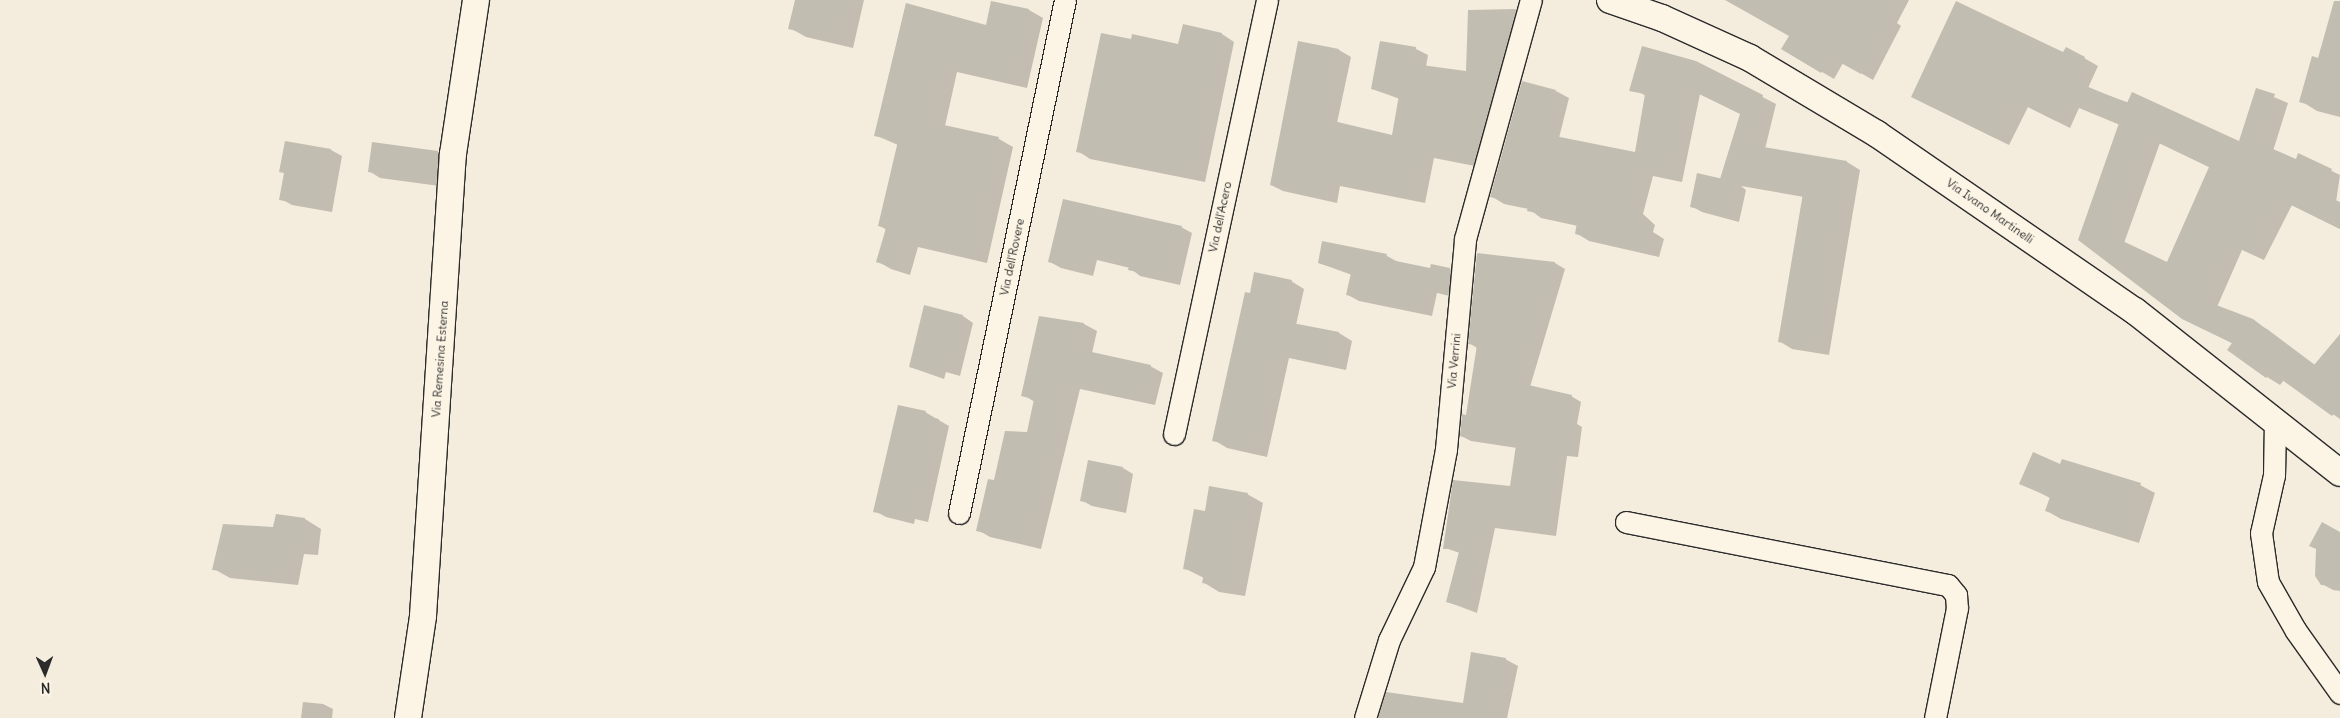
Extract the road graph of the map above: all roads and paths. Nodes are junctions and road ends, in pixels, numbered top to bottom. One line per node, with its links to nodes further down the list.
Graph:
1 (476, 0): 12 (street, Via Remesina Esterna)
2 (1065, 0): 9 (street, Via dell'Rovere)
3 (1267, 0): 7 (street, Via dell'Acero)
4 (1531, 0): 13 (street, Via Verrini)
5 (1610, 0): 6 (street, Via Ivano Martinelli)
6 (2275, 420): 8 (street, Via Ivano Martinelli); 11 (street)
7 (1174, 434)
8 (2340, 473)
9 (959, 514)
10 (1626, 522): 14 (street)
11 (2340, 693)
12 (408, 718)
13 (1365, 718)
14 (1935, 718)

